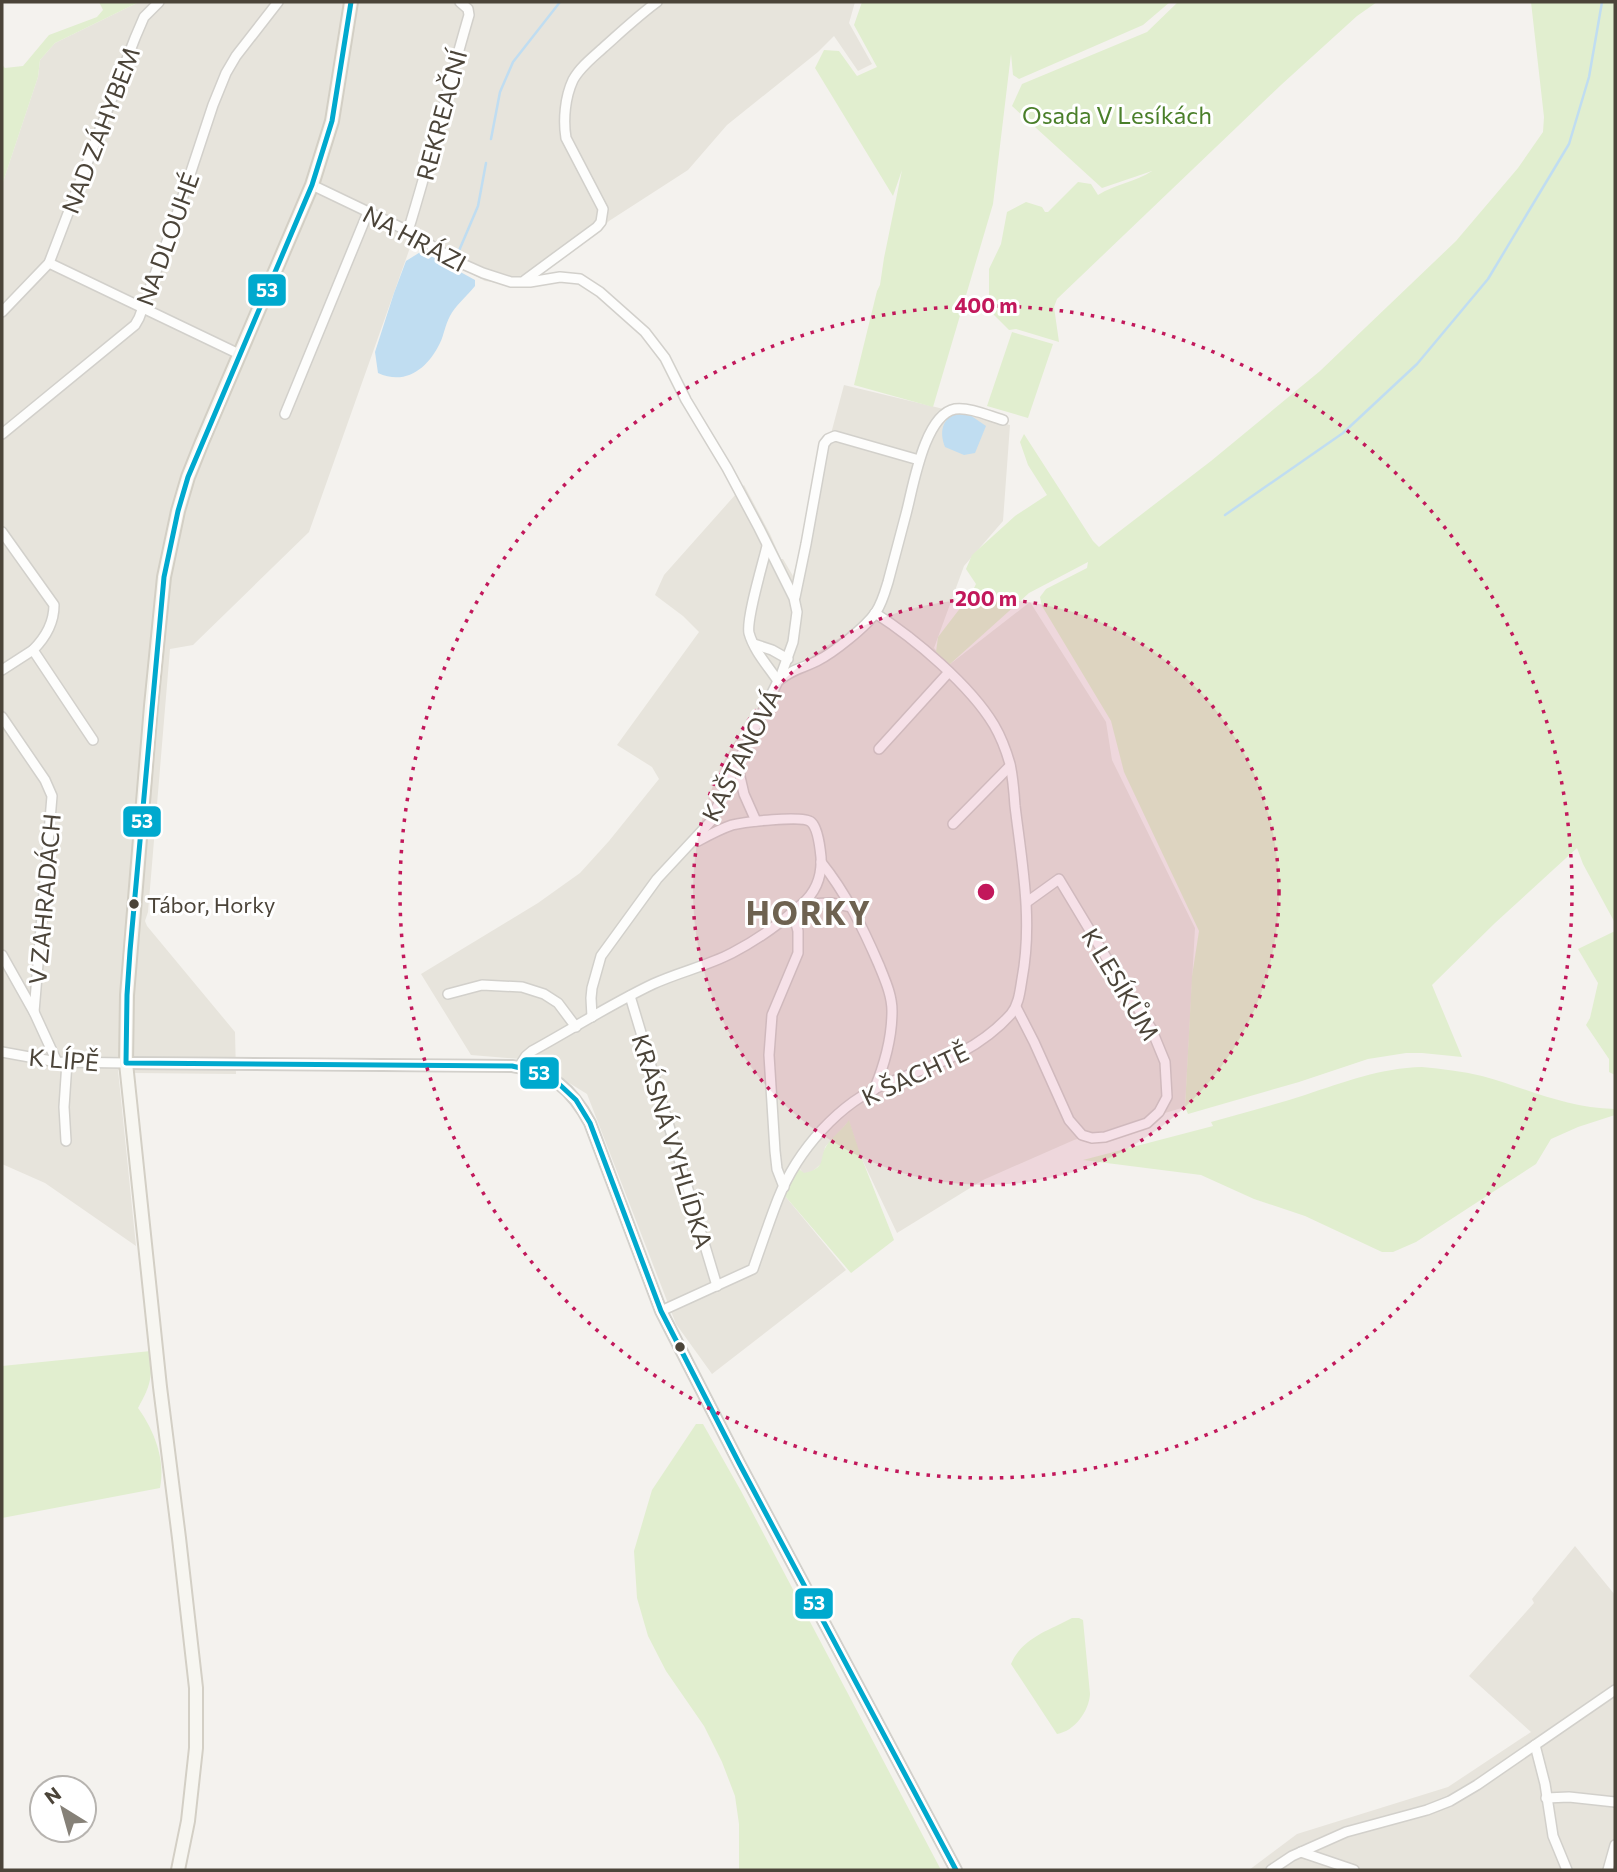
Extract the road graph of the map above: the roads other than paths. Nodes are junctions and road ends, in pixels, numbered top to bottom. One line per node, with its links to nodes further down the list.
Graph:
1 (159, 2): 9 (street, NAD ZÁHYBEM)
2 (278, 2): 11 (street, NA DLOUHÉ)
3 (351, 2): 6 (main road)
4 (460, 2): 8 (street, REKREAČNÍ)
5 (657, 2): 10 (street)
6 (312, 185): 7 (street, NA HRÁZI); 13 (main road)
7 (368, 212): 8 (street, NA HRÁZI); 14 (street)
8 (408, 231): 10 (street, NA HRÁZI)
9 (49, 263): 11 (street); 12 (street)
10 (521, 282): 19 (street, NA HRÁZI)
11 (143, 309): 13 (street); 16 (street, NA DLOUHÉ)
12 (2, 313)
13 (239, 354): 50 (main road)
14 (285, 414)
15 (1003, 420): 17 (street, KAŠTANOVÁ)
16 (2, 433)
17 (919, 460): 20 (street); 21 (street, KAŠTANOVÁ)
18 (2, 532): 23 (street)
19 (767, 546): 20 (street, NA HRÁZI); 22 (street)
20 (794, 598): 24 (street)
21 (875, 613): 26 (street); 27 (street, KAŠTANOVÁ)
22 (754, 644): 24 (street); 27 (street)
23 (33, 650): 25 (street); 29 (street)
24 (788, 659): 27 (street)
25 (2, 670)
26 (949, 672): 30 (street); 32 (street)
27 (778, 681): 31 (street, KAŠTANOVÁ)
28 (2, 716): 45 (street, V ZAHRADÁCH)
29 (93, 740)
30 (879, 750)
31 (737, 764): 33 (street); 35 (street, KAŠTANOVÁ)
32 (1010, 766): 34 (street); 37 (street)
33 (756, 821): 35 (street); 36 (street)
34 (953, 824)
35 (692, 844): 46 (street, KAŠTANOVÁ)
36 (821, 862): 38 (street); 39 (street)
37 (1027, 902): 44 (street); 44 (street, K LESÍKŮM)
38 (803, 904): 39 (street); 40 (street)
39 (852, 907): 52 (street)
40 (793, 912): 43 (street); 54 (street)
41 (2, 955): 45 (street)
42 (448, 995): 47 (street)
43 (630, 996): 46 (street); 55 (street, KRÁSNÁ VYHLÍDKA)
44 (1016, 1007): 52 (street, K ŠACHTĚ)
45 (34, 1012): 49 (street)
46 (592, 1017): 47 (street)
47 (576, 1027): 51 (street)
48 (2, 1052): 49 (street, K LÍPĚ)
49 (62, 1062): 50 (street, K LÍPĚ); 53 (street)
50 (126, 1063): 51 (street); 63 (main road)
51 (519, 1067): 56 (street)
52 (874, 1090): 54 (street, K ŠACHTĚ)
53 (66, 1141)
54 (784, 1187): 55 (street, K ŠACHTĚ)
55 (717, 1286): 56 (street, K ŠACHTĚ)
56 (661, 1311): 64 (street)
57 (1615, 1690): 58 (street)
58 (1535, 1745): 59 (street); 62 (street)
59 (1546, 1798): 60 (street); 67 (street)
60 (1615, 1802)
61 (1615, 1845): 68 (street)
62 (1301, 1852): 65 (street); 66 (street)
63 (178, 1870)
64 (956, 1870)
65 (1271, 1870)
66 (1354, 1870)
67 (1567, 1870)
68 (1608, 1870)

